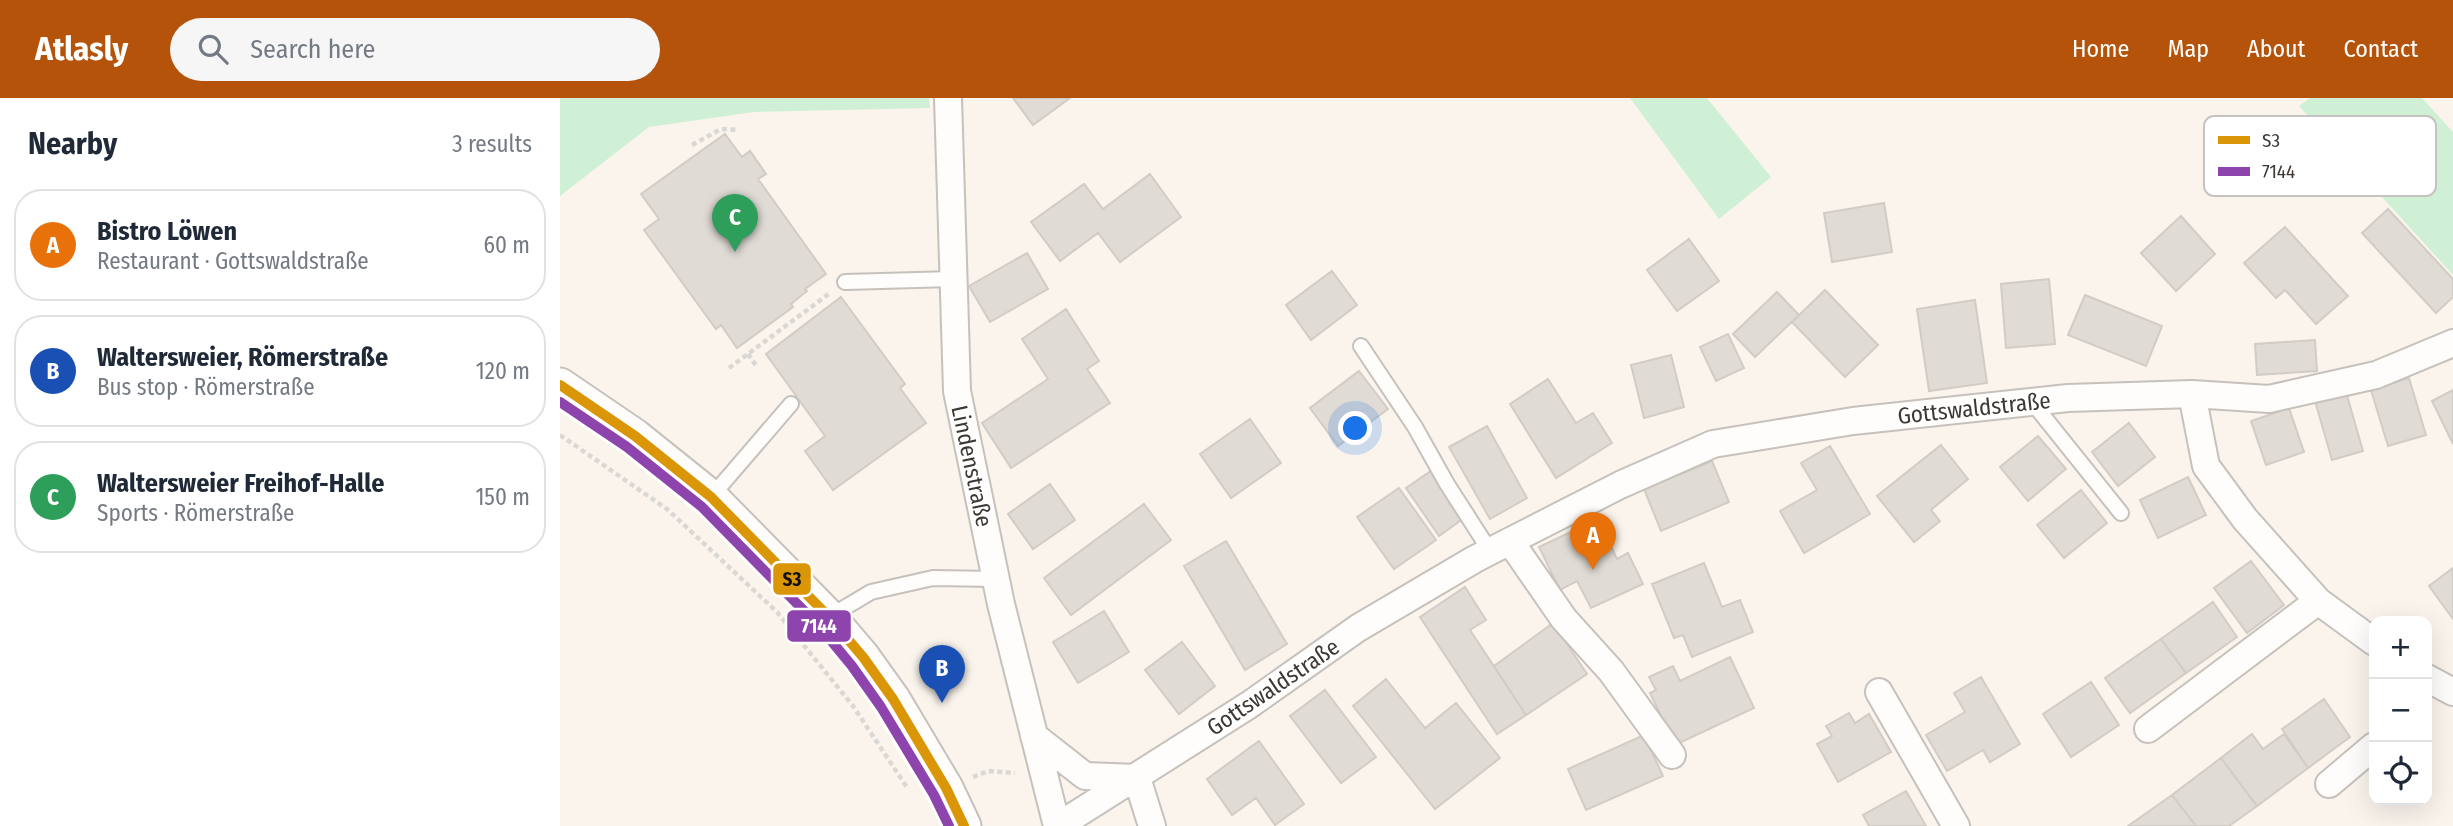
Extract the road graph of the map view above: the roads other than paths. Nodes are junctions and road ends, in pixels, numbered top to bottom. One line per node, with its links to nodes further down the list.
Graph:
1 (948, 98): 2 (street, Lindenstraße)
2 (953, 279): 3 (lane); 13 (street, Lindenstraße)
3 (845, 282)
4 (2453, 343): 7 (street, Gottswaldstraße)
5 (1361, 346): 12 (lane)
6 (560, 385): 10 (street)
7 (2192, 394): 8 (street, Gottswaldstraße); 14 (street)
8 (2032, 402): 11 (lane); 12 (street, Gottswaldstraße)
9 (790, 404): 10 (lane)
10 (711, 497): 15 (street)
11 (2121, 513)
12 (1500, 546): 21 (street); 22 (street, Gottswaldstraße)
13 (996, 579): 15 (lane); 19 (street, Lindenstraße)
14 (2318, 601): 16 (street); 18 (street)
15 (829, 617): 24 (street)
16 (2369, 638)
17 (1880, 692): 27 (street)
18 (2148, 729)
19 (1034, 736): 22 (street); 25 (street, Lindenstraße)
20 (2369, 750): 23 (street)
21 (1672, 755)
22 (1137, 778): 25 (street, Gottswaldstraße); 26 (street)
23 (2329, 784)
24 (964, 826)
25 (1058, 826)
26 (1152, 826)
27 (1956, 826)

